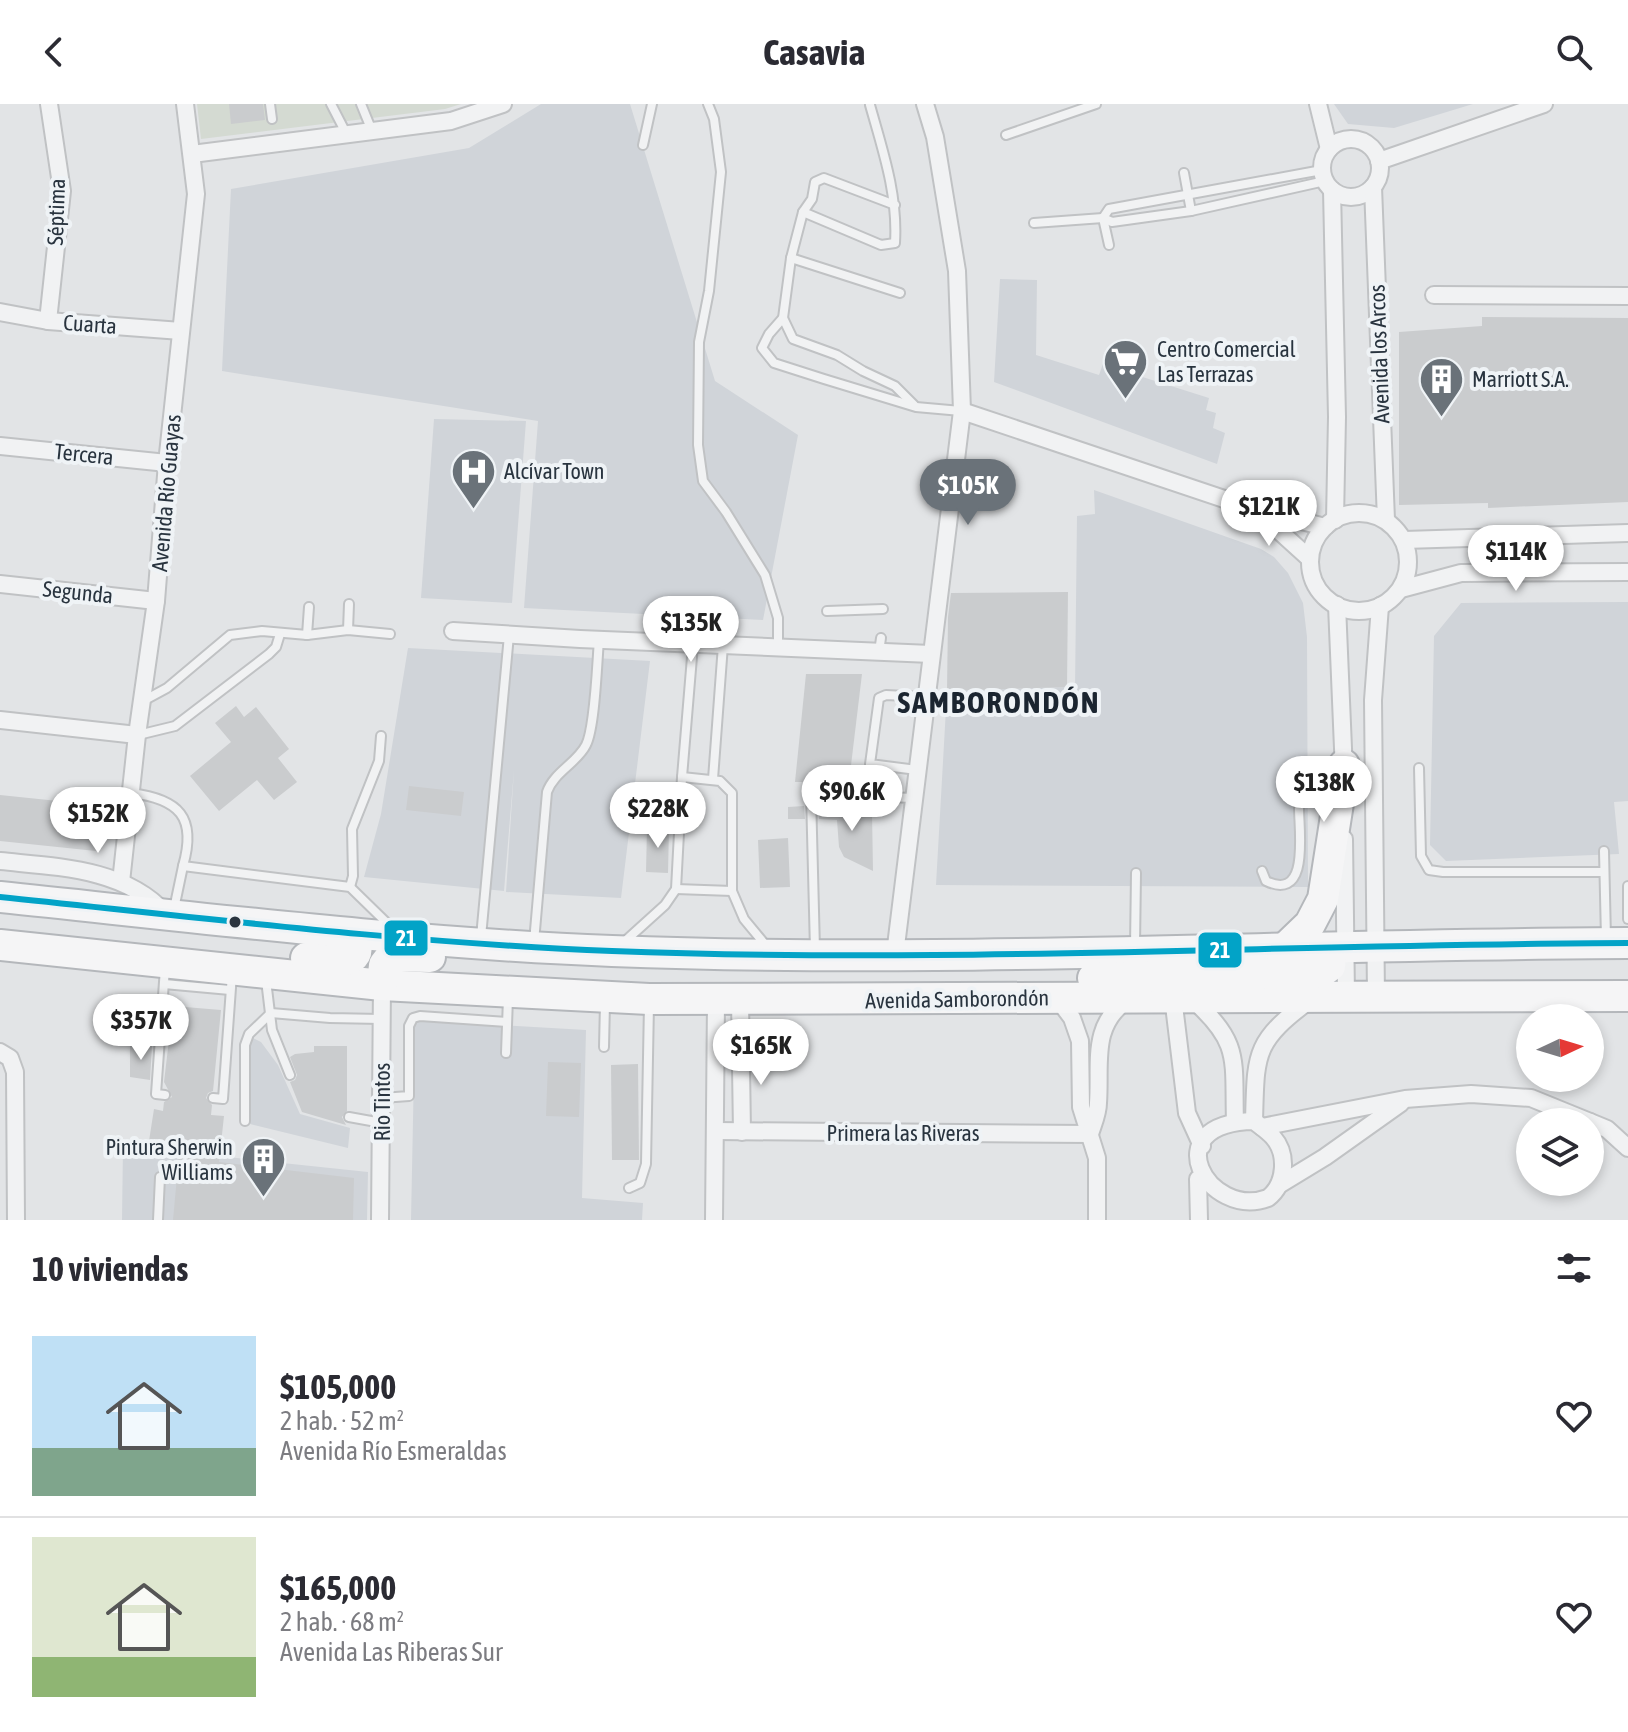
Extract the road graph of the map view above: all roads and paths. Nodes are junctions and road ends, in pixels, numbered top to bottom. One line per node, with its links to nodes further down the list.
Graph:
1 (49, 104): 40 (street, Séptima)
2 (185, 104): 20 (street, Avenida Río Guayas)
3 (270, 104): 14 (lane)
4 (331, 104): 16 (lane)
5 (361, 104): 15 (lane)
6 (503, 104): 15 (street)
7 (652, 104): 18 (lane)
8 (708, 104): 71 (lane)
9 (925, 104): 43 (street)
10 (1096, 104): 17 (lane)
11 (1318, 104): 19 (street)
12 (1544, 104): 21 (street)
13 (870, 105): 28 (lane)
14 (272, 119)
15 (373, 131): 16 (street)
16 (347, 135): 20 (street)
17 (1006, 135)
18 (643, 145)
19 (1329, 149): 21 (street); 23 (street)
20 (192, 154): 41 (street, Avenida Río Guayas)
21 (1379, 161): 24 (street)
22 (1184, 173): 26 (lane)
23 (1326, 180): 24 (street); 25 (lane); 27 (lane); 48 (street, Avenida los Arcos)
24 (1373, 187): 47 (street, Avenida los Arcos)
25 (1226, 188): 26 (lane); 27 (lane)
26 (1188, 196): 29 (lane); 31 (lane)
27 (1230, 203): 29 (lane)
28 (895, 205): 30 (lane); 30 (lane)
29 (1191, 211): 31 (lane)
30 (803, 212): 34 (lane)
31 (1103, 218): 32 (lane); 33 (lane)
32 (1034, 223)
33 (1109, 245)
34 (791, 258): 35 (lane); 39 (lane)
35 (900, 293)
36 (1434, 295): 37 (street)
37 (1628, 296)
38 (0, 312): 40 (street, Cuarta)
39 (783, 318): 42 (lane); 42 (lane)
40 (48, 321): 41 (street, Cuarta)
41 (181, 331): 45 (street, Avenida Río Guayas)
42 (916, 407): 43 (lane)
43 (962, 411): 46 (street); 72 (street)
44 (0, 446): 45 (street, Tercera)
45 (167, 463): 55 (street, Avenida Río Guayas)
46 (1254, 509): 48 (street); 51 (street)
47 (1386, 520): 48 (street); 50 (street)
48 (1330, 523): 51 (street)
49 (1628, 533): 50 (street)
50 (1404, 540): 54 (street)
51 (1309, 558): 57 (street)
52 (1628, 572): 54 (street)
53 (0, 584): 55 (street, Segunda)
54 (1401, 589): 58 (street)
55 (156, 601): 76 (street, Avenida Río Guayas)
56 (349, 604): 62 (lane)
57 (1337, 605): 58 (street); 75 (street)
58 (1380, 606): 74 (street)
59 (309, 607): 66 (lane)
60 (883, 609): 61 (lane)
61 (827, 611)
62 (348, 630): 65 (lane); 66 (lane)
63 (453, 631): 67 (street)
64 (280, 634): 66 (lane); 76 (lane); 78 (lane)
65 (390, 634)
66 (307, 635)
67 (509, 635): 68 (street); 104 (lane)
68 (599, 640): 69 (street); 107 (lane)
69 (693, 644): 70 (street); 83 (lane)
70 (723, 645): 71 (street); 84 (lane)
71 (778, 646): 72 (street)
72 (931, 654): 73 (street)
73 (926, 697): 82 (street); 82 (lane)
74 (1373, 700): 75 (street); 108 (street)
75 (1343, 701): 80 (street)
76 (142, 702): 78 (street, Avenida Río Guayas)
77 (0, 720): 78 (street)
78 (137, 735): 85 (street, Avenida Río Guayas)
79 (381, 736): 96 (lane)
80 (1344, 765): 108 (street); 109 (highway)
81 (1419, 768): 92 (lane)
82 (917, 770): 86 (street)
83 (682, 777): 84 (lane); 97 (lane)
84 (713, 779): 98 (lane)
85 (131, 793): 90 (lane); 94 (street, Avenida Río Guayas)
86 (913, 798): 113 (lane); 114 (street)
87 (1299, 808): 91 (lane)
88 (1604, 851): 92 (lane)
89 (0, 861): 94 (street)
90 (183, 866): 96 (lane); 100 (lane)
91 (1262, 871)
92 (1604, 872): 105 (lane)
93 (1136, 873): 111 (lane)
94 (121, 882): 100 (street)
95 (1628, 886): 101 (lane)
96 (350, 887): 103 (lane)
97 (676, 889): 98 (lane); 110 (lane)
98 (732, 891): 112 (lane)
99 (0, 897): 100 (highway, Avenida Samborondón)
100 (170, 914): 102 (highway, Avenida Samborondón)
101 (1628, 919)
102 (342, 933): 103 (highway, Avenida Samborondón); 115 (highway)
103 (400, 936): 104 (highway, Avenida Samborondón)
104 (480, 942): 107 (highway, Avenida Samborondón)
105 (1617, 944): 108 (highway, Avenida Samborondón)
106 (0, 945): 115 (highway, Avenida Samborondón)
107 (534, 946): 110 (highway, Avenida Samborondón)
108 (1346, 947): 109 (highway, Avenida Samborondón); 120 (street); 121 (street); 129 (highway)
109 (1285, 948): 111 (highway, Avenida Samborondón)
110 (609, 951): 112 (highway, Avenida Samborondón); 118 (highway)
111 (1135, 951): 114 (highway, Avenida Samborondón)
112 (773, 954): 113 (highway, Avenida Samborondón)
113 (816, 954): 114 (highway, Avenida Samborondón)
114 (895, 954)
115 (164, 973): 117 (highway, Avenida Samborondón); 137 (lane)
116 (266, 974): 117 (highway, Avenida Samborondón); 118 (highway, Avenida Samborondón); 131 (lane)
117 (231, 980): 138 (lane)
118 (382, 985): 130 (highway, Avenida Samborondón); 132 (street, Rio Tintos)
119 (1314, 996): 120 (highway, Avenida Samborondón); 126 (highway, Avenida Samborondón); 146 (street)
120 (1346, 996): 121 (highway, Avenida Samborondón)
121 (1376, 996): 122 (highway, Avenida Samborondón)
122 (1628, 996)
123 (605, 998): 127 (highway, Avenida Samborondón); 130 (highway, Avenida Samborondón); 133 (lane)
124 (1057, 998): 125 (highway, Avenida Samborondón); 129 (highway, Avenida Samborondón); 151 (street)
125 (1129, 998): 126 (highway, Avenida Samborondón); 151 (street)
126 (1182, 998): 144 (street); 152 (street)
127 (649, 999): 128 (highway, Avenida Samborondón); 156 (lane)
128 (728, 1000): 129 (highway, Avenida Samborondón); 149 (street); 150 (street)
129 (896, 1000)
130 (507, 1007): 135 (lane); 139 (lane)
131 (271, 1013): 132 (lane); 136 (lane); 143 (lane)
132 (382, 1019): 139 (street, Rio Tintos)
133 (604, 1047)
134 (0, 1052): 148 (street)
135 (506, 1053)
136 (290, 1075)
137 (165, 1095)
138 (213, 1098)
139 (382, 1098): 145 (street, Rio Tintos)
140 (1405, 1099): 141 (street); 146 (street); 157 (street)
141 (1556, 1108)
142 (349, 1117): 145 (lane)
143 (245, 1121)
144 (1235, 1122): 146 (street); 152 (street)
145 (382, 1123): 160 (street, Rio Tintos)
146 (1258, 1124): 157 (street)
147 (1604, 1128): 153 (street)
148 (8, 1130): 158 (street)
149 (716, 1131): 150 (street, Primera las Riveras); 161 (street)
150 (742, 1132): 151 (street, Primera las Riveras)
151 (1090, 1134): 162 (street)
152 (1202, 1146): 154 (street)
153 (1628, 1148)
154 (1198, 1173): 157 (street); 163 (street)
155 (160, 1177): 159 (lane)
156 (629, 1188)
157 (1274, 1191): 164 (street)
158 (16, 1220)
159 (158, 1220)
160 (380, 1220)
161 (714, 1220)
162 (1097, 1220)
163 (1199, 1220)
164 (1252, 1220)

